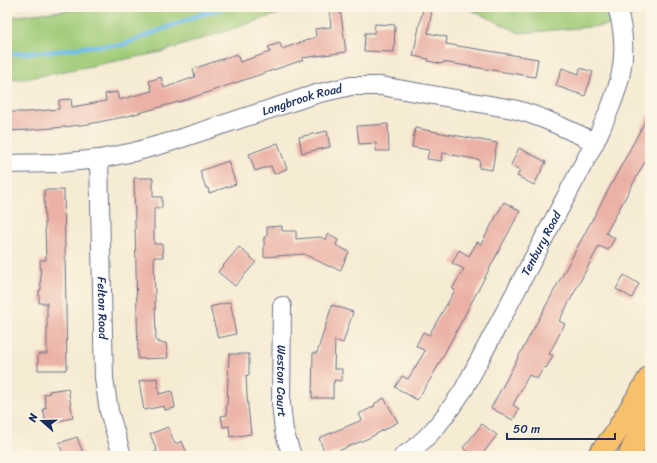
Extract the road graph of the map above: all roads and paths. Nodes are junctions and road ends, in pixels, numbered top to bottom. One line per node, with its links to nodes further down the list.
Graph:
1 (617, 7): 2 (street, Tenbury Road)
2 (595, 142): 3 (street, Longbrook Road); 10 (street, Tenbury Road)
3 (99, 159): 4 (street, Longbrook Road); 8 (street, Felton Road)
4 (7, 164)
5 (282, 306): 9 (street, Weston Court)
6 (650, 377): 11 (highway)
7 (650, 414): 12 (highway)
8 (122, 456)
9 (292, 456)
10 (403, 456)
11 (598, 456)
12 (629, 456)

